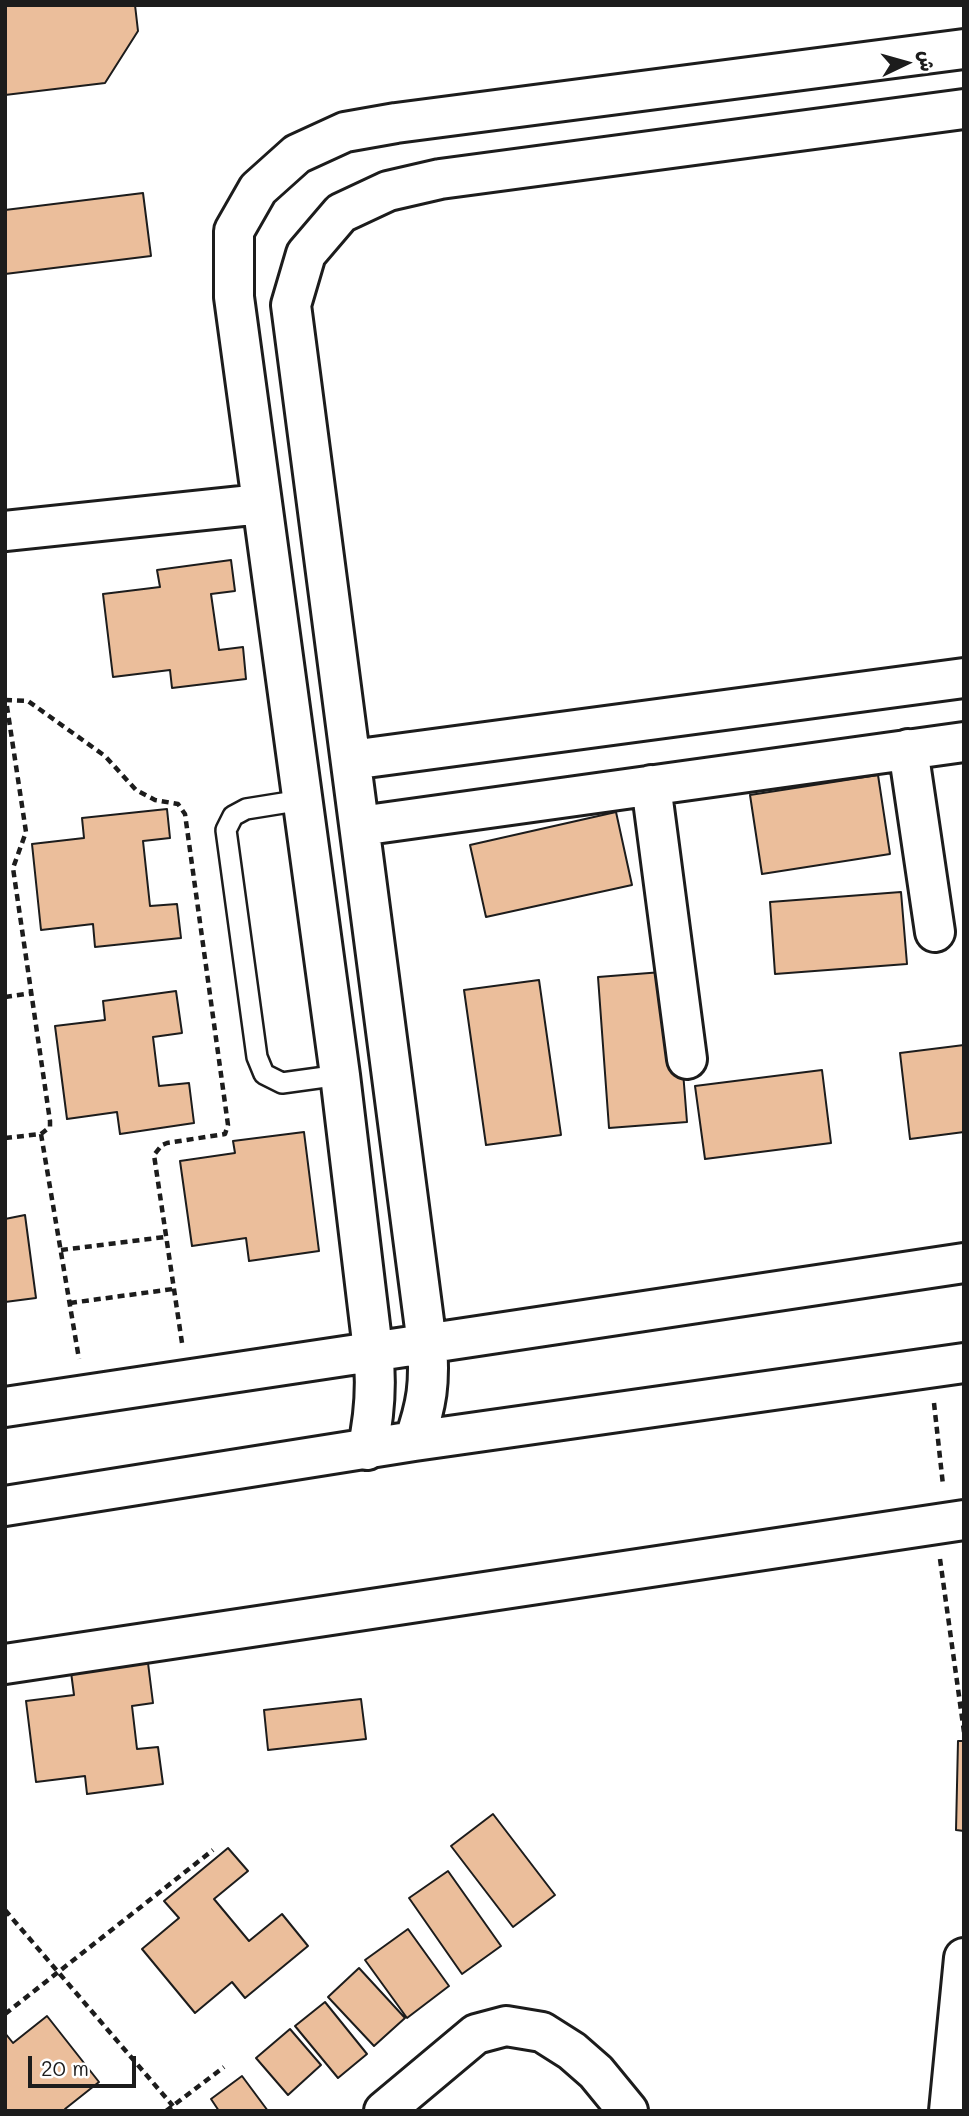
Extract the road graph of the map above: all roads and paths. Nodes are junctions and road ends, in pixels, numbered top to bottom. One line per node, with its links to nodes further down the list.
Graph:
1 (964, 49): 3 (street)
2 (964, 110): 9 (street)
3 (261, 504): 4 (street); 11 (street)
4 (5, 531)
5 (964, 678): 9 (street)
6 (6, 700): 14 (path); 20 (path)
7 (964, 741): 8 (street)
8 (908, 749): 10 (street); 13 (street)
9 (351, 760): 12 (street)
10 (650, 785): 12 (street); 16 (street)
11 (302, 800): 17 (street); 17 (lane)
12 (360, 826): 25 (street)
13 (935, 932)
14 (33, 993): 15 (path); 18 (path)
15 (5, 997)
16 (687, 1059)
17 (340, 1075): 26 (street)
18 (41, 1134): 19 (path); 21 (path)
19 (5, 1138)
20 (165, 1237): 21 (path); 23 (path)
21 (61, 1250): 24 (path)
22 (964, 1263): 25 (street)
23 (173, 1289): 24 (path); 28 (path)
24 (70, 1303): 29 (path)
25 (427, 1344): 26 (street); 31 (street)
26 (373, 1350): 28 (street); 32 (street)
27 (947, 1365): 31 (street); 34 (path)
28 (187, 1379): 29 (street)
29 (85, 1394): 30 (street)
30 (5, 1407)
31 (414, 1441): 32 (street)
32 (368, 1450): 33 (street)
33 (5, 1506)
34 (949, 1522): 35 (street); 36 (path)
35 (5, 1664)
36 (964, 1732)
37 (213, 1850): 40 (path)
38 (5, 1910): 40 (path)
39 (964, 1958): 47 (street)
40 (58, 1972): 41 (path); 43 (path)
41 (5, 2014)
42 (223, 2067): 43 (path)
43 (173, 2106): 44 (path)
44 (166, 2111)
45 (383, 2111): 46 (street)
46 (628, 2111)
47 (949, 2111)

